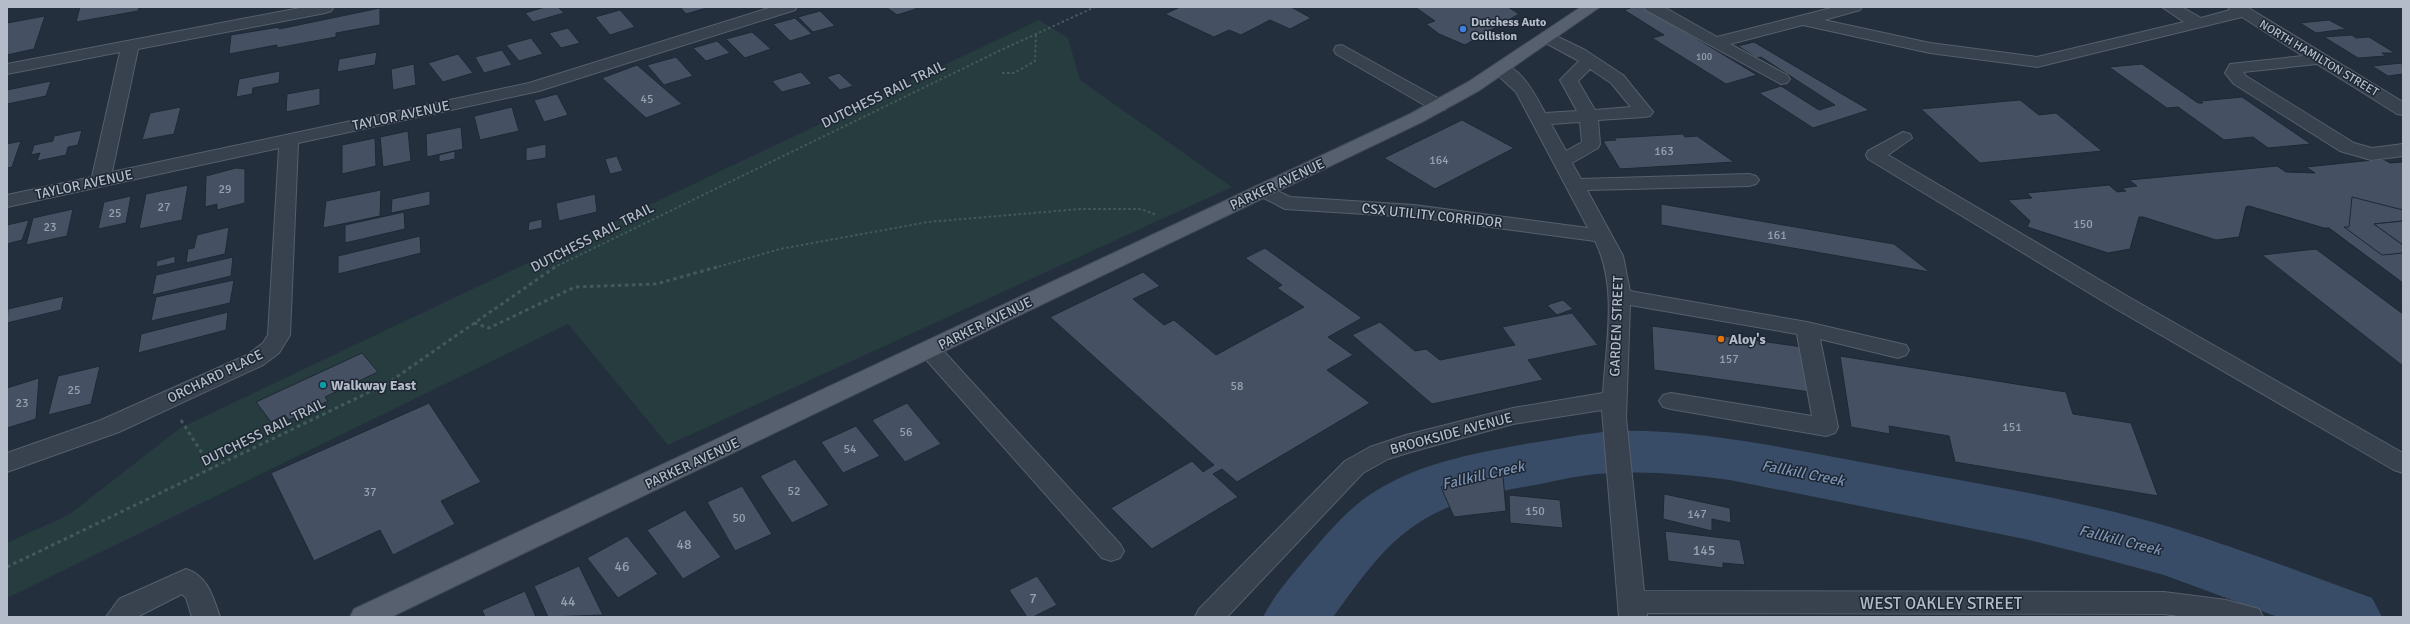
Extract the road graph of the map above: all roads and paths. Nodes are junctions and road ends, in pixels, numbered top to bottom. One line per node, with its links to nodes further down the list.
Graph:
1 (789, 7): 27 (street, TAYLOR AVENUE)
2 (1095, 7): 11 (path, DUTCHESS RAIL TRAIL)
3 (1592, 7): 12 (main road, PARKER AVENUE)
4 (1652, 7): 13 (street)
5 (1854, 7): 9 (street)
6 (2170, 7): 10 (street)
7 (325, 8): 14 (street)
8 (2240, 10): 10 (street); 16 (street, NORTH HAMILTON STREET)
9 (1803, 20): 10 (street); 13 (street)
10 (2197, 22)
11 (1036, 33): 20 (path); 38 (path, DUTCHESS RAIL TRAIL)
12 (1548, 37): 17 (street); 19 (main road, PARKER AVENUE)
13 (1716, 42): 21 (street)
14 (130, 46): 18 (street); 31 (street)
15 (1342, 50): 22 (street)
16 (2321, 60): 23 (street, NORTH HAMILTON STREET); 28 (street)
17 (1589, 61): 24 (street); 24 (street)
18 (7, 69)
19 (1500, 69): 22 (main road, PARKER AVENUE); 25 (street, GARDEN STREET)
20 (1002, 73)
21 (1780, 79)
22 (1439, 106): 33 (main road, PARKER AVENUE)
23 (2403, 110)
24 (1589, 116): 25 (street); 29 (street)
25 (1540, 119): 29 (street, GARDEN STREET)
26 (1903, 138): 46 (street)
27 (289, 139): 31 (street, TAYLOR AVENUE); 45 (street, ORCHARD PLACE)
28 (2403, 150)
29 (1562, 161): 32 (street, GARDEN STREET)
30 (1749, 180): 32 (street)
31 (101, 181): 34 (street, TAYLOR AVENUE)
32 (1575, 185): 36 (street, GARDEN STREET)
33 (1263, 190): 36 (street, CSX UTILITY CORRIDOR); 40 (main road, PARKER AVENUE)
34 (7, 201)
35 (1162, 212): 38 (path)
36 (1602, 236): 37 (street, GARDEN STREET)
37 (1619, 296): 39 (street); 42 (street, GARDEN STREET)
38 (474, 323): 47 (path, DUTCHESS RAIL TRAIL)
39 (1807, 329): 41 (street); 43 (street)
40 (930, 350): 48 (street); 53 (main road, PARKER AVENUE)
41 (1898, 350)
42 (1614, 400): 50 (street, GARDEN STREET); 54 (street, BROOKSIDE AVENUE)
43 (1671, 401)
44 (177, 413): 47 (path)
45 (7, 463)
46 (2403, 464)
47 (212, 469): 49 (path, DUTCHESS RAIL TRAIL)
48 (1112, 551)
49 (7, 567)
50 (1632, 610): 55 (street, WEST OAKLEY STREET)
51 (120, 617): 52 (street)
52 (206, 617)
53 (364, 617)
54 (1209, 617)
55 (2249, 617)

